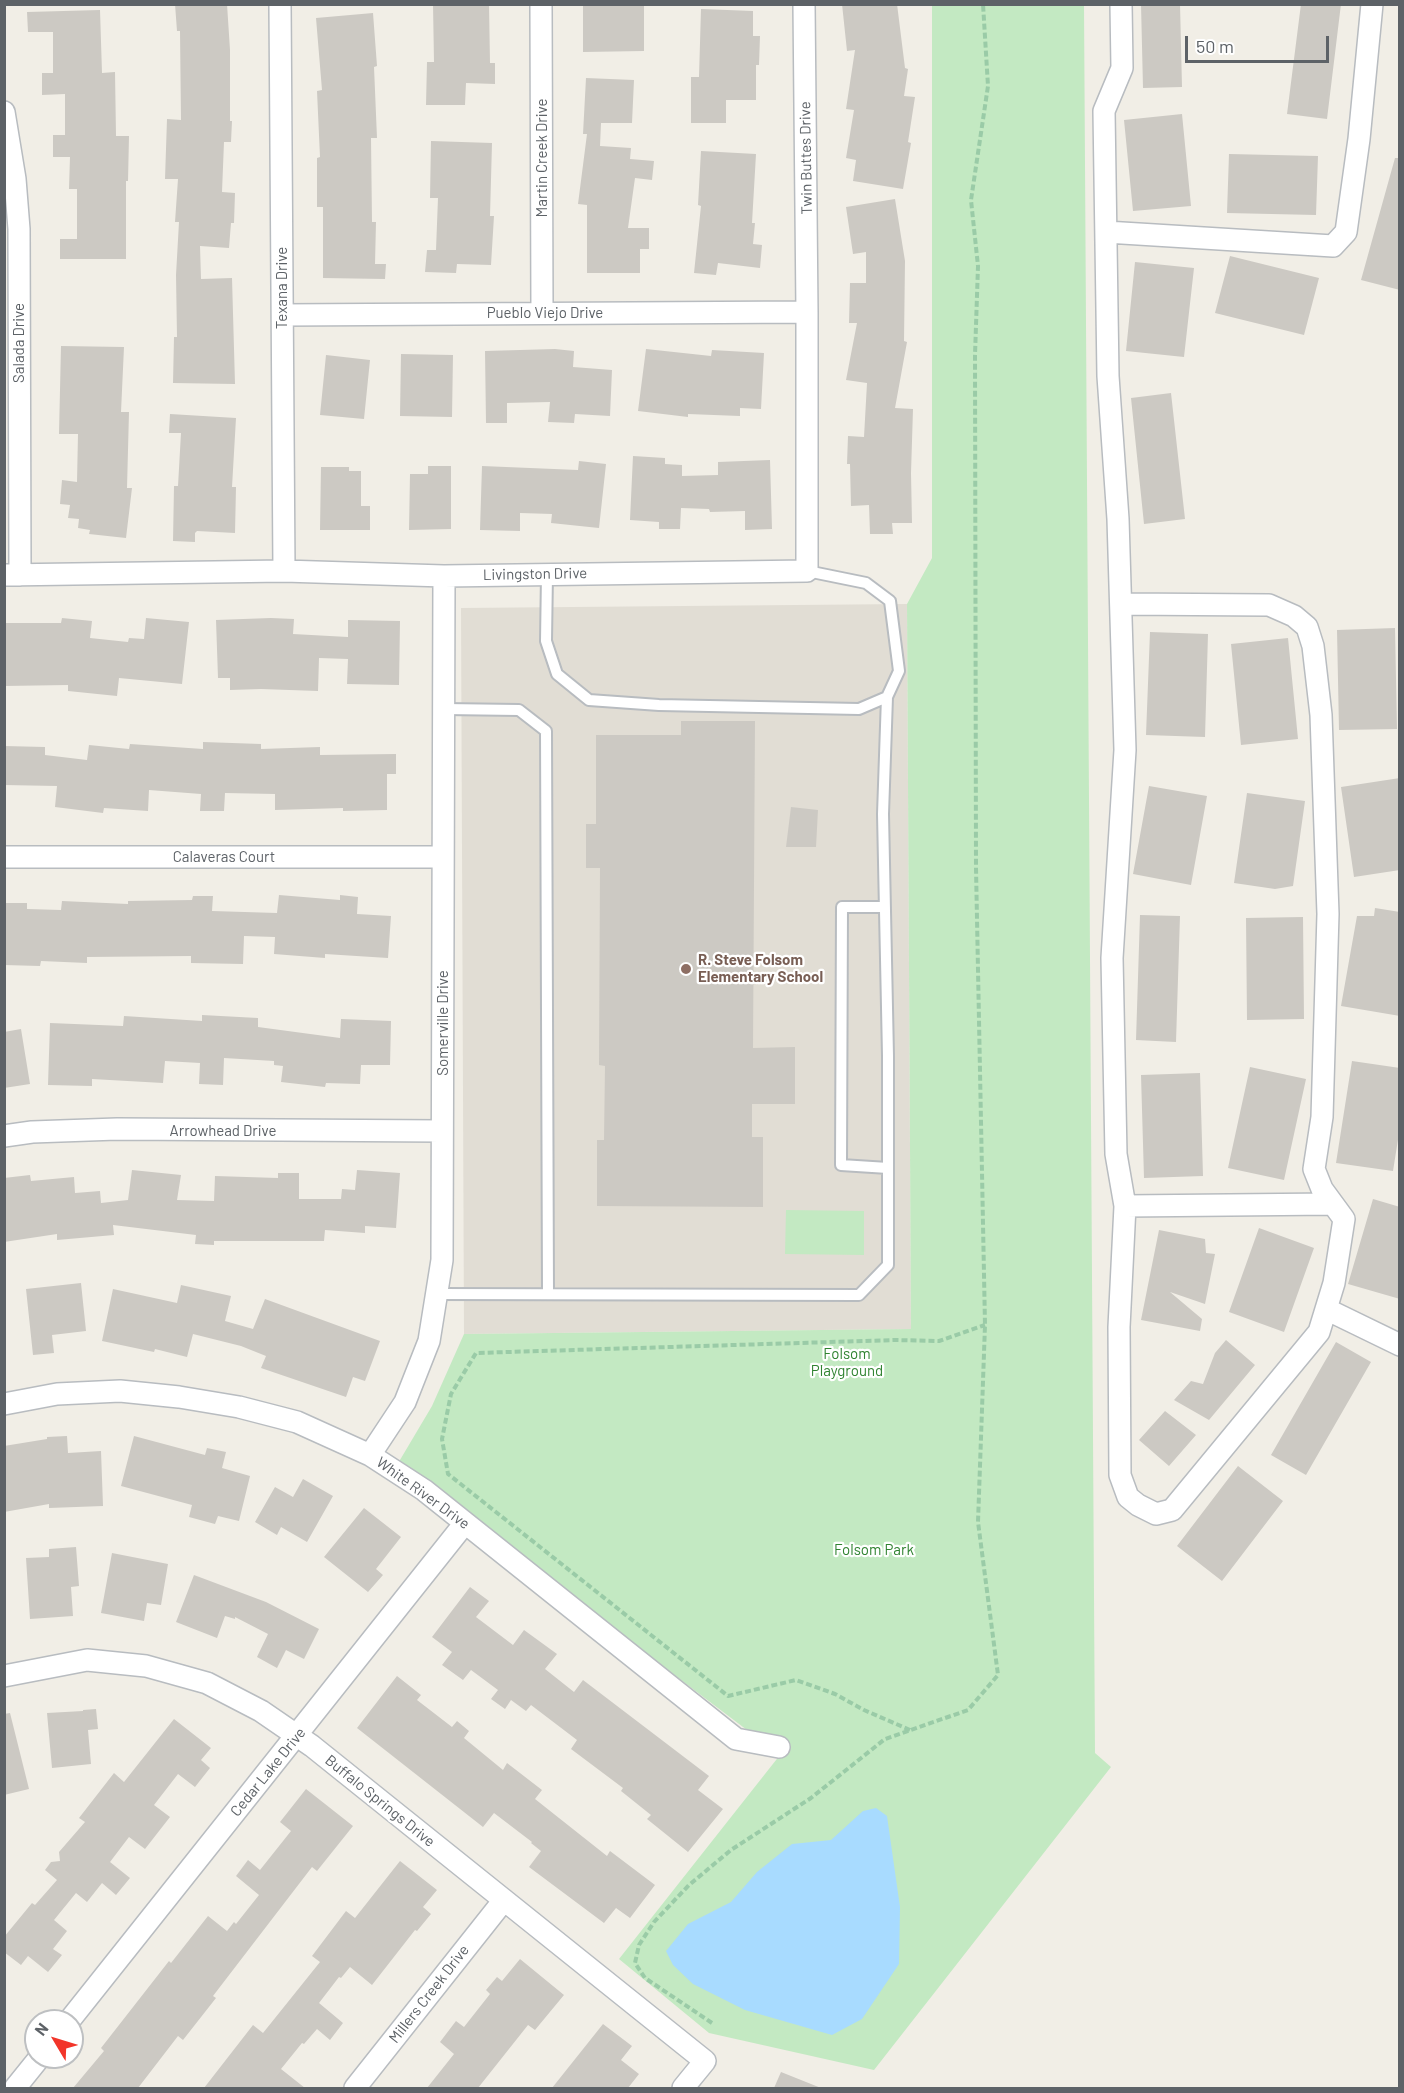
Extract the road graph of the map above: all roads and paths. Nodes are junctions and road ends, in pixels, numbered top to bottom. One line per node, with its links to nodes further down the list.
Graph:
1 (280, 4): 12 (street, Texana Drive)
2 (541, 4): 10 (street, Martin Creek Drive)
3 (804, 4): 11 (street, Twin Buttes Drive)
4 (983, 4): 32 (path)
5 (1121, 4): 8 (street)
6 (1372, 4): 8 (street)
7 (4, 112): 9 (street, Salada Drive)
8 (1106, 232): 18 (street)
9 (12, 312): 16 (street, Salada Drive)
10 (542, 312): 11 (street, Pueblo Viejo Drive); 12 (street, Pueblo Viejo Drive)
11 (807, 312): 14 (street)
12 (283, 315): 13 (street, Texana Drive)
13 (284, 571): 16 (street, Livingston Drive); 17 (street, Livingston Drive)
14 (807, 571): 15 (street, Livingston Drive); 19 (lane)
15 (547, 574): 17 (street, Livingston Drive); 19 (lane)
16 (12, 575)
17 (444, 576): 20 (street, Somerville Drive)
18 (1121, 604): 27 (street); 28 (street)
19 (887, 697): 23 (lane)
20 (444, 709): 21 (street, Somerville Drive); 29 (lane)
21 (443, 856): 22 (street, Calaveras Court); 24 (street, Somerville Drive)
22 (4, 857)
23 (885, 907): 26 (lane); 26 (lane)
24 (442, 1131): 25 (street, Arrowhead Drive); 30 (street, Somerville Drive)
25 (4, 1136)
26 (888, 1168): 29 (lane)
27 (1333, 1204): 28 (street); 31 (street)
28 (1125, 1206): 31 (street)
29 (548, 1293): 30 (lane)
30 (437, 1294): 35 (street, Somerville Drive)
31 (1326, 1309): 33 (street)
32 (985, 1325): 38 (path); 38 (path)
33 (1400, 1345)
34 (4, 1404): 35 (street, White River Drive)
35 (370, 1455): 36 (street, White River Drive)
36 (465, 1523): 39 (street, Cedar Lake Drive); 40 (street, White River Drive)
37 (4, 1676): 39 (street, Buffalo Springs Drive)
38 (911, 1731): 43 (path)
39 (297, 1736): 41 (street, Buffalo Springs Drive); 42 (street, Cedar Lake Drive)
40 (779, 1747)
41 (504, 1900): 46 (street, Millers Creek Drive); 47 (street, Buffalo Springs Drive)
42 (79, 2009)
43 (712, 2023)
44 (30, 2069): 45 (street)
45 (15, 2088)
46 (355, 2088)
47 (683, 2088)

